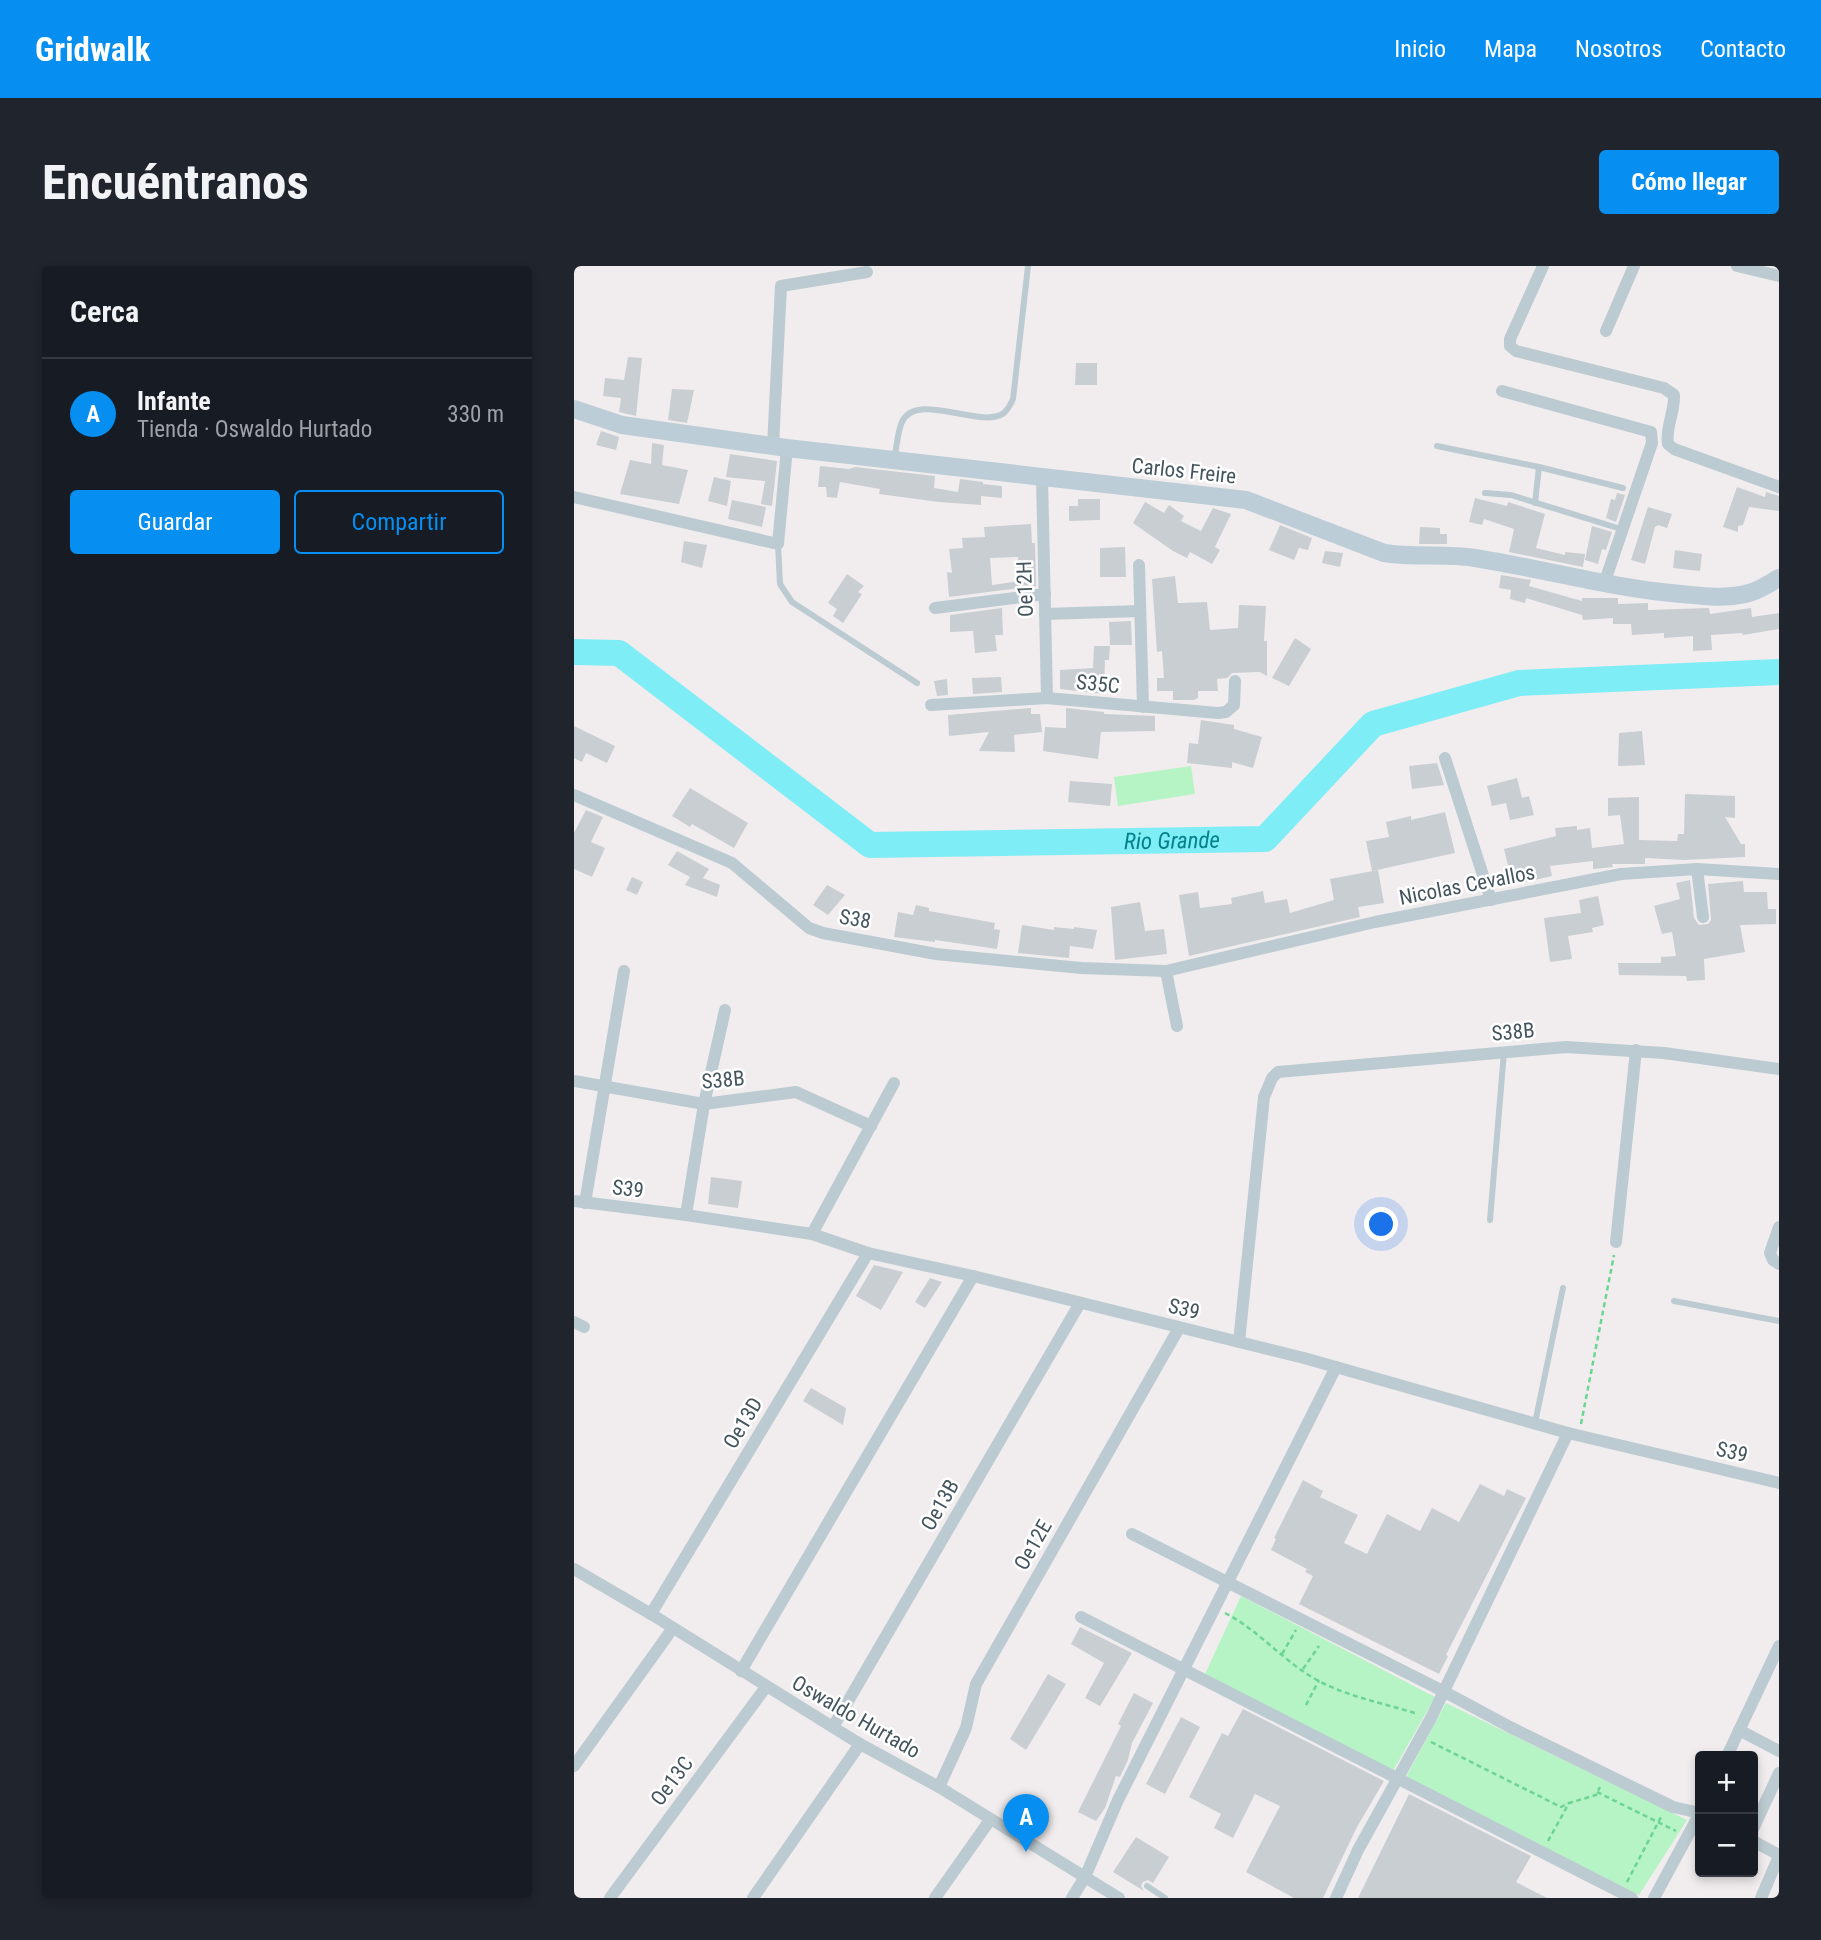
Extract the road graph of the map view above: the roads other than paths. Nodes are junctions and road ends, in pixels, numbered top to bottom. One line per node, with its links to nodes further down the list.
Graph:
1 (1028, 266): 12 (lane)
2 (1543, 266): 15 (street)
3 (1634, 266): 7 (street)
4 (1737, 266): 6 (street)
5 (867, 272): 11 (street)
6 (1779, 275)
7 (1606, 331)
8 (1502, 391): 20 (street)
9 (574, 409): 11 (street, Carlos Freire)
10 (1437, 446): 13 (lane)
11 (780, 447): 12 (street, Carlos Freire); 21 (street)
12 (894, 461): 14 (street, Carlos Freire)
13 (1539, 467): 16 (lane); 19 (lane)
14 (1042, 478): 24 (street, Carlos Freire); 25 (street, Oe12H)
15 (1779, 487)
16 (1623, 488)
17 (1485, 493): 19 (lane)
18 (574, 498): 21 (street)
19 (1535, 503): 20 (lane)
20 (1621, 529): 24 (street)
21 (778, 544): 30 (lane)
22 (1139, 565): 27 (street)
23 (1779, 579): 24 (street, Carlos Freire)
24 (1604, 584)
25 (1045, 594): 26 (street); 28 (street, Oe12H)
26 (935, 608)
27 (1140, 611): 28 (street); 33 (street)
28 (1045, 614): 31 (street, Oe12H)
29 (1235, 681): 33 (street, S35C)
30 (917, 683)
31 (1047, 698): 32 (street, S35C); 33 (street, S35C)
32 (931, 705)
33 (1143, 707)
34 (1445, 758): 38 (street)
35 (574, 795): 41 (street, S38)
36 (1696, 869): 37 (street, Nicolas Cevallos); 38 (street, Nicolas Cevallos); 39 (street)
37 (1779, 874)
38 (1491, 900): 41 (street, Nicolas Cevallos)
39 (1703, 917)
40 (624, 971): 49 (street)
41 (1166, 971): 43 (street)
42 (725, 1010): 50 (street)
43 (1177, 1026)
44 (1636, 1050): 45 (street, S38B); 46 (street, S38B); 57 (street)
45 (1504, 1052): 54 (lane); 66 (street, S38B)
46 (1779, 1069)
47 (574, 1081): 49 (street, S38B)
48 (894, 1083): 51 (street)
49 (603, 1086): 50 (street, S38B); 52 (street)
50 (704, 1104): 51 (street, S38B); 53 (street)
51 (871, 1126): 56 (street)
52 (580, 1202): 53 (street, S39)
53 (686, 1215): 56 (street, S39)
54 (1490, 1220)
55 (1779, 1227): 59 (street)
56 (812, 1234): 58 (street, S39)
57 (1616, 1242)
58 (868, 1253): 60 (street, S39); 74 (street, Oe13D)
59 (1776, 1262)
60 (973, 1276): 63 (street, S39); 79 (street)
61 (1563, 1288): 68 (lane)
62 (1674, 1301): 64 (lane)
63 (1080, 1303): 65 (street, S39); 82 (street, Oe13B)
64 (1779, 1321)
65 (1179, 1328): 66 (street, S39); 90 (street, Oe12E)
66 (1239, 1342): 67 (street, S39)
67 (1336, 1367): 68 (street, S39); 73 (street)
68 (1535, 1423): 69 (street, S39)
69 (1574, 1434): 70 (street, S39); 81 (street)
70 (1779, 1483)
71 (1132, 1534): 73 (street)
72 (574, 1570): 74 (street, Oswaldo Hurtado)
73 (1228, 1583): 78 (street); 81 (street)
74 (651, 1614): 76 (street, Oswaldo Hurtado)
75 (1082, 1617): 78 (street)
76 (673, 1628): 79 (street, Oswaldo Hurtado); 87 (street)
77 (1779, 1646): 83 (street)
78 (1184, 1668): 89 (street); 97 (street)
79 (741, 1671): 80 (street, Oswaldo Hurtado)
80 (766, 1687): 82 (street, Oswaldo Hurtado); 100 (street, Oe13C)
81 (1443, 1691): 89 (street); 91 (street)
82 (833, 1727): 84 (street, Oswaldo Hurtado)
83 (1740, 1730): 85 (street); 86 (street)
84 (860, 1744): 90 (street, Oswaldo Hurtado); 101 (street)
85 (1730, 1751)
86 (1779, 1751)
87 (574, 1766)
88 (1779, 1773): 93 (street)
89 (1397, 1780): 99 (street); 106 (street)
90 (939, 1787): 94 (street, Oswaldo Hurtado)
91 (1695, 1812)
92 (1699, 1814): 107 (street)
93 (1758, 1818)
94 (990, 1821): 97 (street, Oswaldo Hurtado); 102 (street)
95 (1758, 1844): 96 (street)
96 (1779, 1856): 108 (street)
97 (1085, 1877): 103 (street); 104 (street, Oswaldo Hurtado)
98 (1147, 1886): 105 (lane)
99 (1626, 1896)
100 (610, 1898)
101 (753, 1898)
102 (935, 1898)
103 (1072, 1898)
104 (1119, 1898)
105 (1165, 1898)
106 (1336, 1898)
107 (1654, 1898)
108 (1760, 1898)

